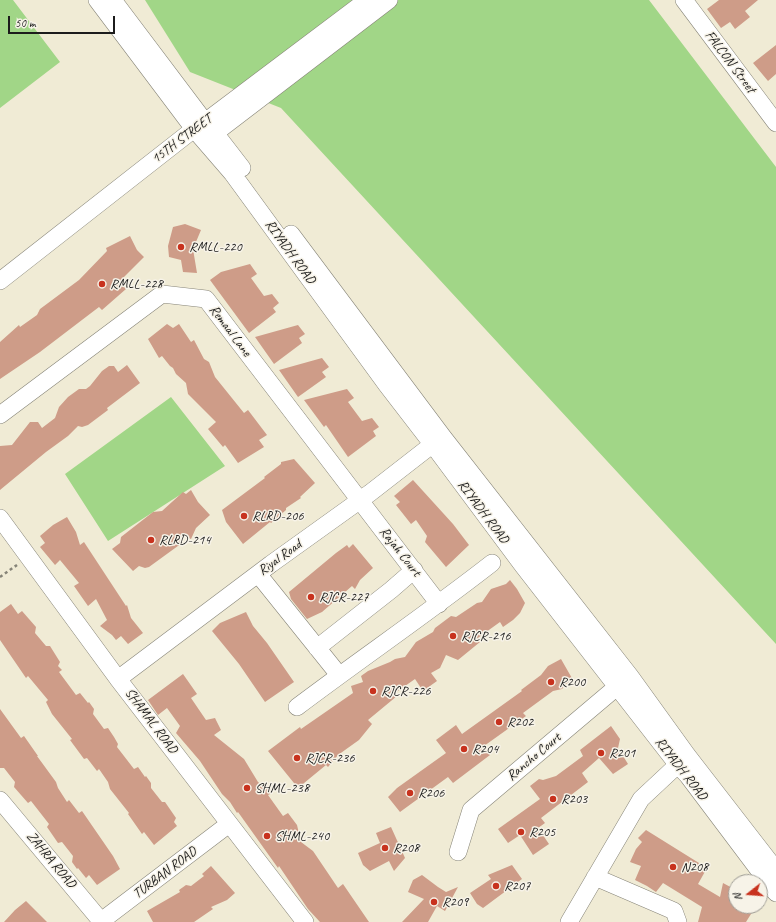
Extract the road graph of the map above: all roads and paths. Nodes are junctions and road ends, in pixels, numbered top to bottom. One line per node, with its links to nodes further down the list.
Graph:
1 (96, 0): 7 (street)
2 (113, 0): 7 (street)
3 (367, 0): 7 (street, 15TH STREET)
4 (389, 0): 7 (street)
5 (684, 0): 6 (street, FALCON Street)
6 (776, 123)
7 (205, 128): 8 (street, 15TH STREET); 10 (street, RIYADH ROAD)
8 (0, 281)
9 (0, 415): 11 (street, Remaal Lane)
10 (438, 441): 11 (street, Riyal Road); 22 (street, RIYADH ROAD)
11 (360, 500): 15 (street, Rajah Court); 16 (street, Riyal Road)
12 (0, 518): 13 (street, SHAMAL ROAD)
13 (28, 556): 17 (path); 21 (street, SHAMAL ROAD)
14 (492, 563): 18 (street)
15 (414, 570): 18 (street, Rajah Court); 19 (street)
16 (258, 574): 19 (street); 21 (street, Riyal Road)
17 (0, 577)
18 (439, 604): 20 (street)
19 (318, 648): 20 (street)
20 (339, 675): 23 (street)
21 (118, 679): 26 (street, SHAMAL ROAD)
22 (624, 682): 24 (street, RIYADH ROAD); 27 (street, Rancho Court)
23 (297, 707)
24 (682, 759): 28 (street, RIYADH ROAD); 29 (street); 30 (street, RIYADH ROAD)
25 (0, 800): 31 (street, ZAHRA ROAD)
26 (229, 824): 31 (street, TURBAN ROAD); 33 (street, SHAMAL ROAD)
27 (458, 852)
28 (776, 870)
29 (595, 878): 32 (street); 34 (street)
30 (776, 893)
31 (101, 921)
32 (572, 921)
33 (305, 922)
34 (678, 922)

